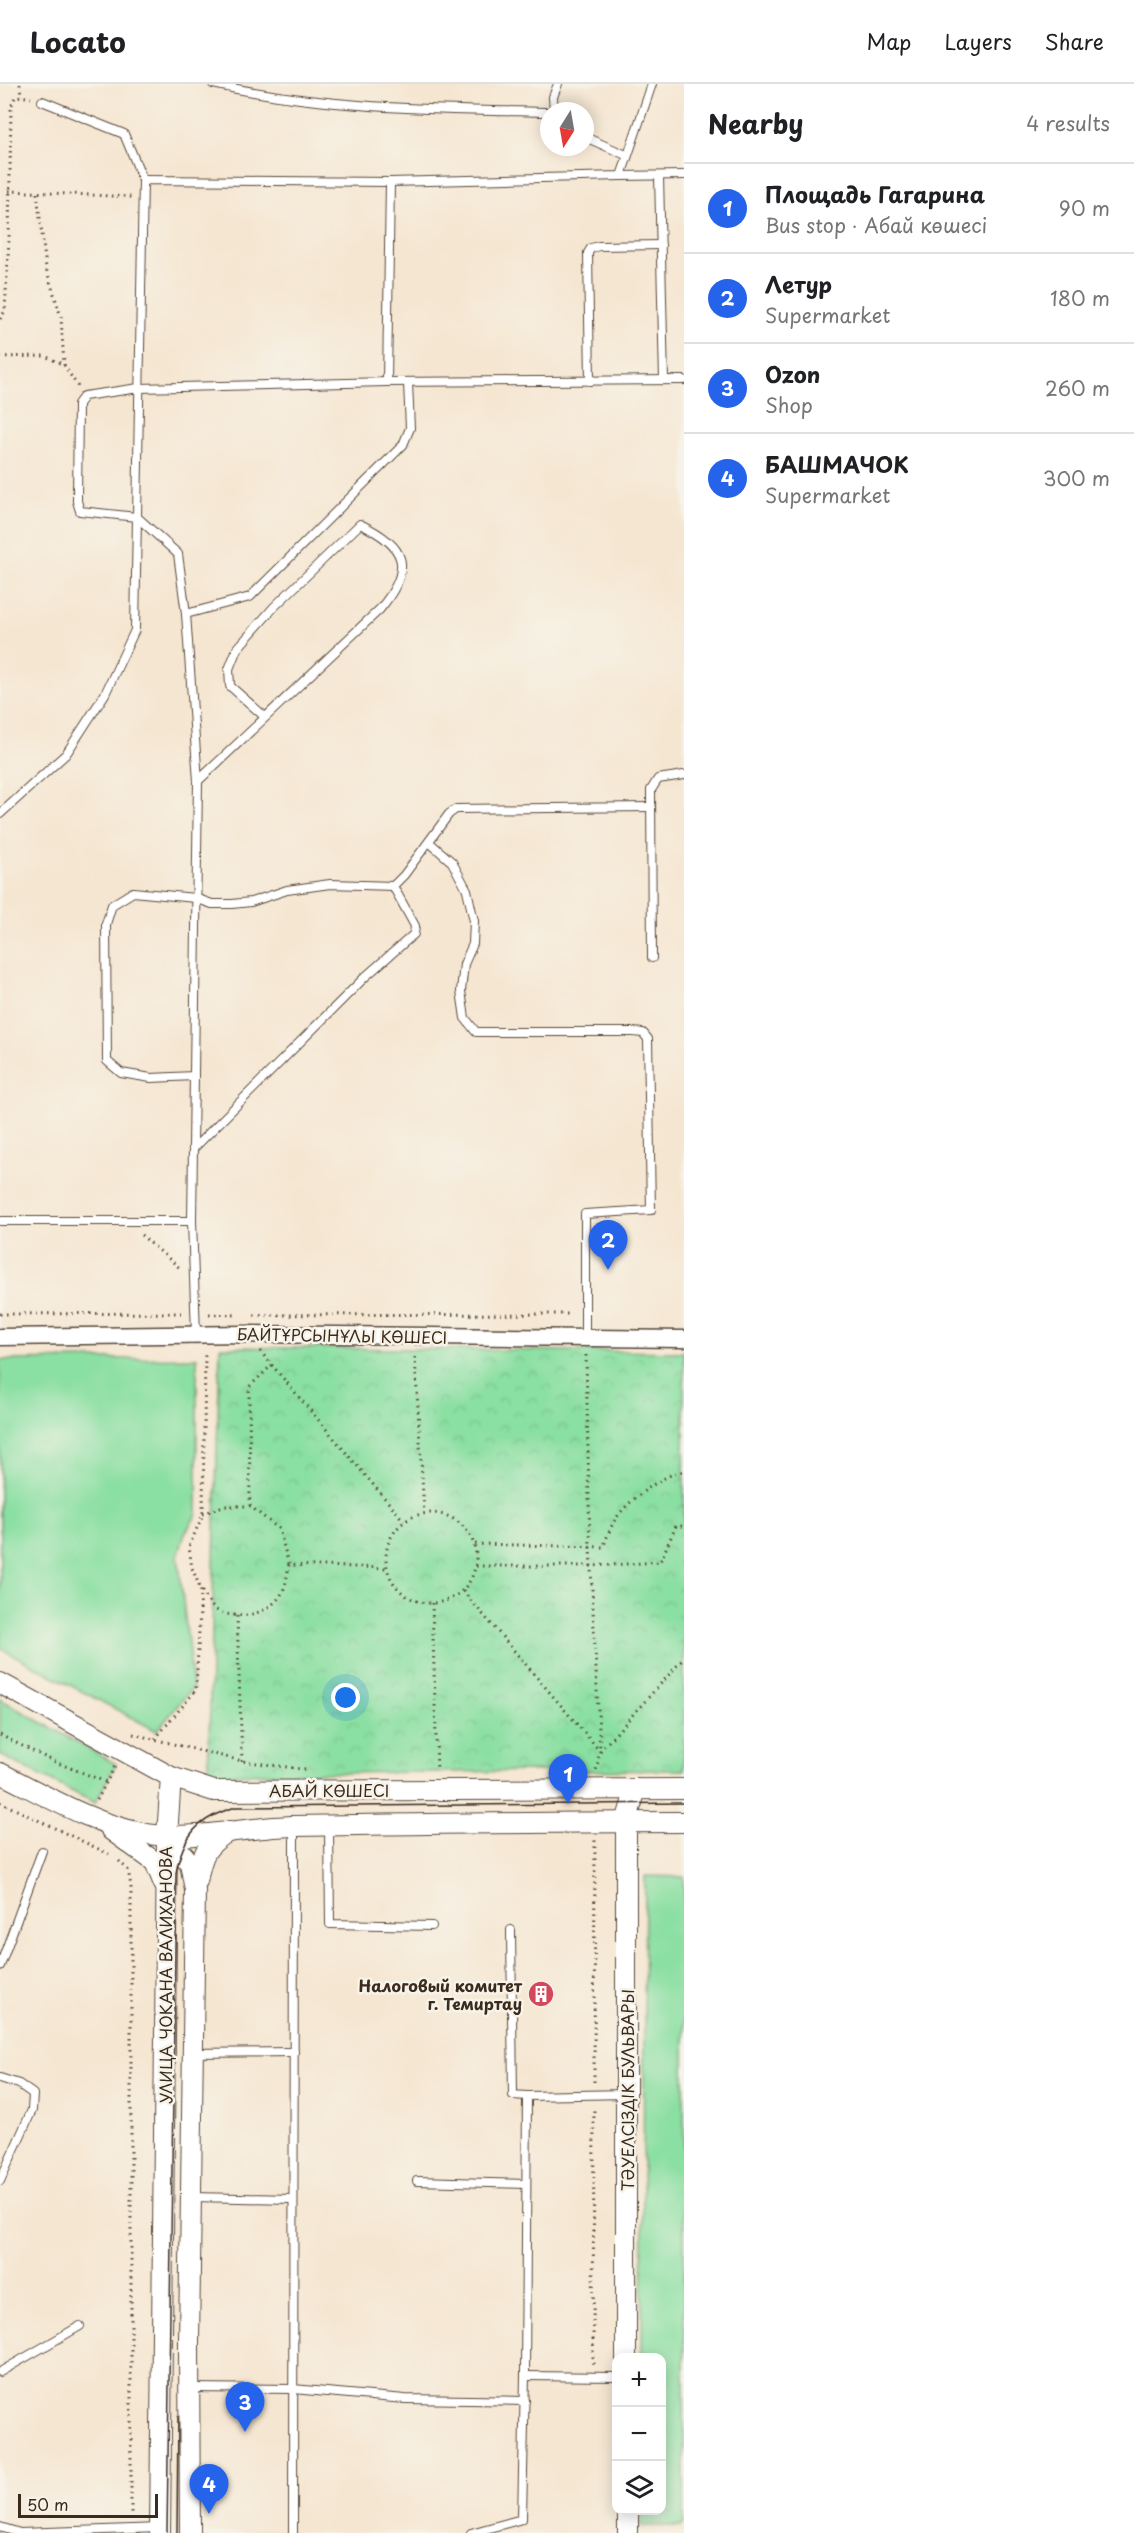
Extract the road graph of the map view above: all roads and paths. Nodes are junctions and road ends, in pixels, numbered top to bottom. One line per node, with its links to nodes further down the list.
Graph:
1 (20, 84): 5 (path)
2 (213, 84): 8 (lane)
3 (558, 84): 7 (lane)
4 (652, 84): 10 (lane)
5 (21, 96): 6 (path); 16 (path)
6 (42, 102): 14 (lane)
7 (553, 102)
8 (540, 111)
9 (594, 140): 10 (lane)
10 (627, 155): 12 (lane)
11 (684, 175): 13 (lane)
12 (621, 176): 13 (lane); 15 (lane)
13 (659, 176): 19 (lane)
14 (143, 180): 15 (lane); 18 (lane)
15 (390, 182): 26 (lane)
16 (9, 191): 17 (path); 20 (path)
17 (37, 193): 18 (path); 22 (path)
18 (143, 197): 28 (lane)
19 (661, 245): 23 (lane); 25 (lane)
20 (0, 319)
21 (0, 357): 22 (path)
22 (64, 365): 29 (path)
23 (664, 380): 24 (lane); 25 (lane)
24 (684, 380)
25 (590, 381): 27 (lane)
26 (387, 382): 27 (lane); 28 (lane)
27 (408, 383): 31 (lane)
28 (139, 388): 29 (lane); 30 (lane)
29 (84, 396): 30 (lane)
30 (136, 517): 31 (lane); 36 (lane)
31 (186, 614): 34 (lane)
32 (265, 717): 32 (lane); 34 (lane)
33 (684, 775): 35 (lane)
34 (198, 781): 39 (lane)
35 (651, 807): 37 (lane); 40 (lane)
36 (0, 814)
37 (429, 842): 38 (lane); 48 (lane)
38 (393, 886): 39 (lane); 42 (lane)
39 (195, 898): 41 (lane); 41 (lane)
40 (652, 958)
41 (194, 1076): 42 (lane)
42 (193, 1149): 45 (lane)
43 (0, 1221): 44 (lane)
44 (124, 1221): 45 (lane); 46 (path)
45 (192, 1221): 46 (lane)
46 (194, 1280): 47 (lane)
47 (195, 1313): 49 (path); 50 (path); 52 (lane)
48 (585, 1313): 51 (path); 55 (lane)
49 (0, 1314)
50 (238, 1315)
51 (250, 1315)
52 (196, 1334): 53 (street, БАЙТҰРСЫНҰЛЫ КӨШЕСІ); 54 (street, БАЙТҰРСЫНҰЛЫ КӨШЕСІ)
53 (246, 1334): 55 (street, БАЙТҰРСЫНҰЛЫ КӨШЕСІ); 59 (path)
54 (0, 1337)
55 (585, 1338): 56 (street, БАЙТҰРСЫНҰЛЫ КӨШЕСІ); 69 (path)
56 (684, 1339)
57 (206, 1352): 65 (path)
58 (250, 1352): 59 (path)
59 (261, 1352): 61 (path)
60 (415, 1357): 64 (path)
61 (273, 1365): 63 (path); 66 (path)
62 (684, 1471): 69 (path)
63 (250, 1506): 65 (path); 70 (path)
64 (424, 1512): 66 (path); 68 (path)
65 (203, 1514): 74 (path)
66 (404, 1521): 73 (path)
67 (684, 1526): 72 (path)
68 (475, 1544): 69 (path); 71 (path)
69 (590, 1547): 72 (path)
70 (290, 1565): 73 (path); 77 (path)
71 (476, 1566): 72 (path); 75 (path)
72 (591, 1566): 85 (path)
73 (387, 1568): 76 (path)
74 (201, 1590): 77 (path); 83 (path)
75 (463, 1590): 76 (path); 85 (path)
76 (432, 1604): 88 (path)
77 (237, 1616): 86 (path)
78 (684, 1658): 85 (path)
79 (0, 1683): 84 (street, АБАЙ КӨШЕСІ)
80 (125, 1731): 81 (path)
81 (132, 1733): 83 (path); 84 (path)
82 (0, 1736): 95 (path)
83 (155, 1739): 86 (path)
84 (123, 1751): 94 (street, АБАЙ КӨШЕСІ); 95 (path)
85 (600, 1752)
86 (242, 1761): 87 (path)
87 (313, 1770)
88 (437, 1770): 89 (path); 90 (path)
89 (426, 1771)
90 (447, 1771)
91 (586, 1772): 92 (path)
92 (607, 1772)
93 (0, 1773): 99 (street)
94 (171, 1777): 96 (street, АБАЙ КӨШЕСІ); 105 (street)
95 (106, 1782): 99 (path)
96 (636, 1789): 97 (street, АБАЙ КӨШЕСІ); 100 (street, ТӘУЕЛСІЗДІК БУЛЬВАРЫ)
97 (684, 1789)
98 (0, 1802): 106 (path)
99 (91, 1816): 105 (street); 106 (path); 108 (street)
100 (626, 1822): 101 (street); 103 (street); 116 (street, ТӘУЕЛСІЗДІК БУЛЬВАРЫ)
101 (684, 1822)
102 (294, 1826): 103 (street); 104 (street); 113 (lane)
103 (329, 1826): 110 (lane)
104 (230, 1831): 105 (street); 109 (street)
105 (166, 1836): 108 (street, УЛИЦА ЧОКАНА ВАЛИХАНОВА); 109 (street, УЛИЦА ЧОКАНА ВАЛИХАНОВА)
106 (78, 1839): 133 (path)
107 (42, 1851): 112 (lane)
108 (166, 1890): 134 (street, УЛИЦА ЧОКАНА ВАЛИХАНОВА)
109 (195, 1890): 114 (street, УЛИЦА ЧОКАНА ВАЛИХАНОВА)
110 (432, 1926)
111 (512, 1930): 117 (lane)
112 (0, 1966)
113 (294, 2052): 114 (lane); 122 (lane)
114 (192, 2053): 121 (street, УЛИЦА ЧОКАНА ВАЛИХАНОВА)
115 (0, 2078): 118 (lane)
116 (628, 2094): 117 (lane); 124 (street, ТӘУЕЛСІЗДІК БУЛЬВАРЫ)
117 (527, 2096): 120 (lane)
118 (0, 2181)
119 (417, 2181): 120 (lane)
120 (526, 2184): 126 (lane)
121 (191, 2197): 122 (lane); 128 (street, УЛИЦА ЧОКАНА ВАЛИХАНОВА)
122 (293, 2199): 129 (lane)
123 (80, 2326): 125 (lane)
124 (626, 2353)
125 (0, 2372)
126 (525, 2376): 127 (lane); 130 (lane)
127 (612, 2377)
128 (190, 2388): 129 (lane); 136 (street, УЛИЦА ЧОКАНА ВАЛИХАНОВА)
129 (293, 2389): 130 (lane); 137 (lane)
130 (525, 2401): 138 (lane)
131 (628, 2515): 139 (street)
132 (0, 2527): 135 (lane)
133 (131, 2530): 134 (lane); 135 (lane)
134 (161, 2530)
135 (20, 2533)
136 (190, 2533)
137 (293, 2533)
138 (471, 2533)
139 (628, 2533)

